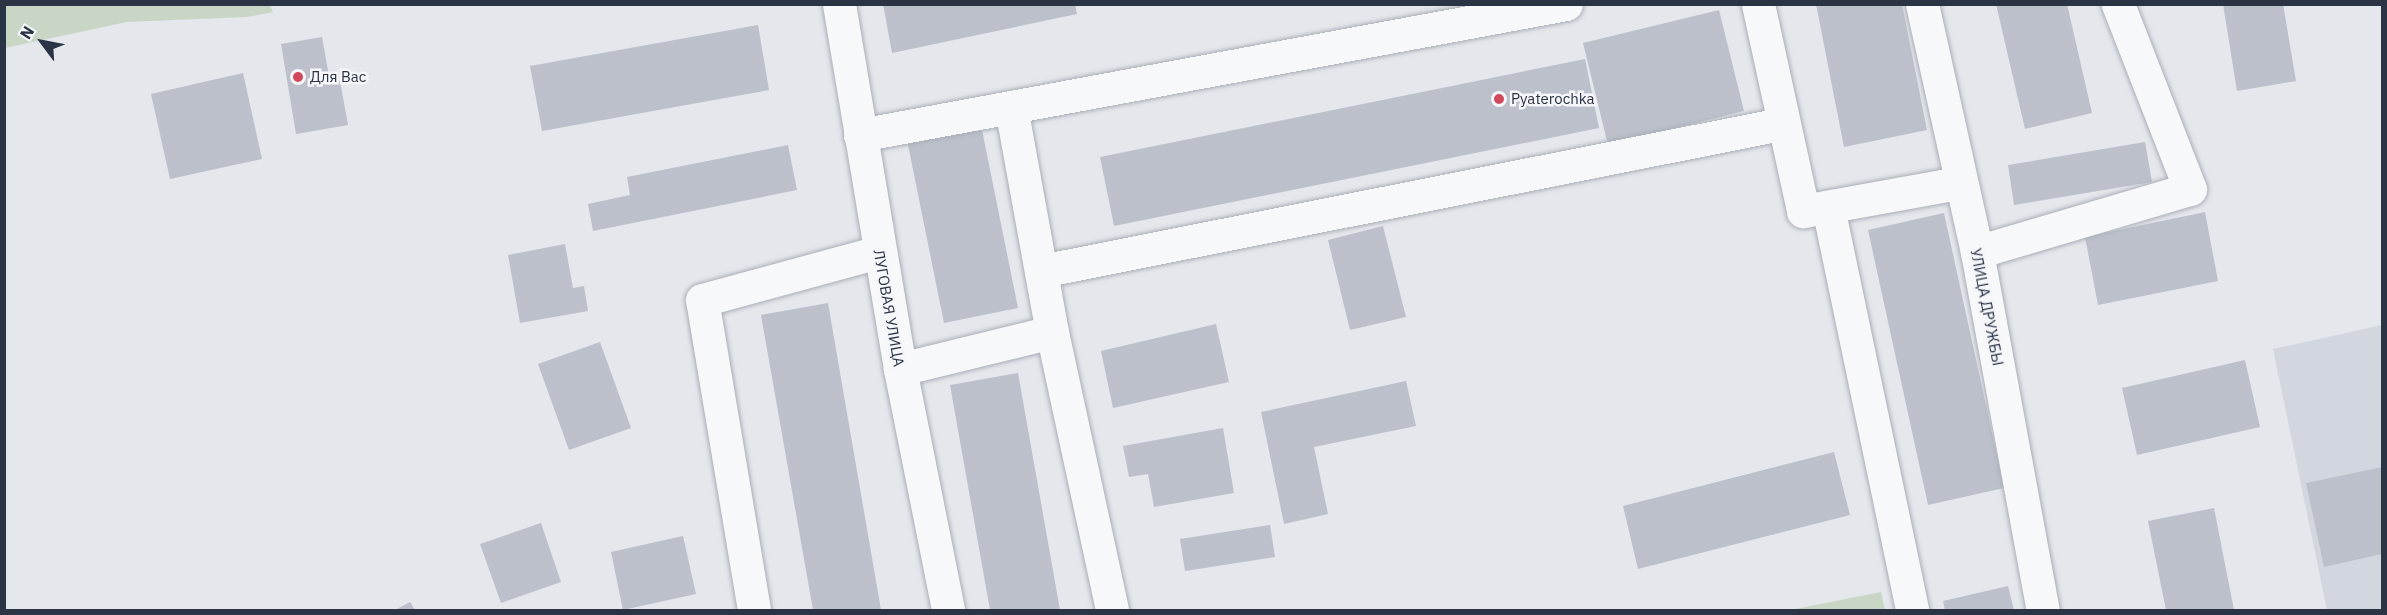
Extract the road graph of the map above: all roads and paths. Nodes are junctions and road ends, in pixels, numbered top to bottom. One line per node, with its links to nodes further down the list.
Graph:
1 (838, 4): 8 (street, ЛУГОВАЯ УЛИЦА)
2 (1566, 4): 6 (street)
3 (1758, 4): 7 (street)
4 (1922, 4): 9 (street, УЛИЦА ДРУЖБЫ)
5 (2118, 4): 12 (street)
6 (1011, 107): 8 (street); 13 (street)
7 (1781, 124): 10 (street); 13 (street)
8 (860, 135): 11 (street, ЛУГОВАЯ УЛИЦА)
9 (1959, 183): 10 (street); 12 (street, УЛИЦА ДРУЖБЫ)
10 (1828, 207): 19 (street)
11 (879, 252): 15 (street, ЛУГОВАЯ УЛИЦА); 16 (street)
12 (1977, 252): 20 (street, УЛИЦА ДРУЖБЫ)
13 (1041, 270): 14 (street)
14 (1052, 332): 15 (street); 18 (street)
15 (900, 369): 17 (street, ЛУГОВАЯ УЛИЦА)
16 (754, 610)
17 (948, 610)
18 (1112, 610)
19 (1912, 610)
20 (2043, 610)

